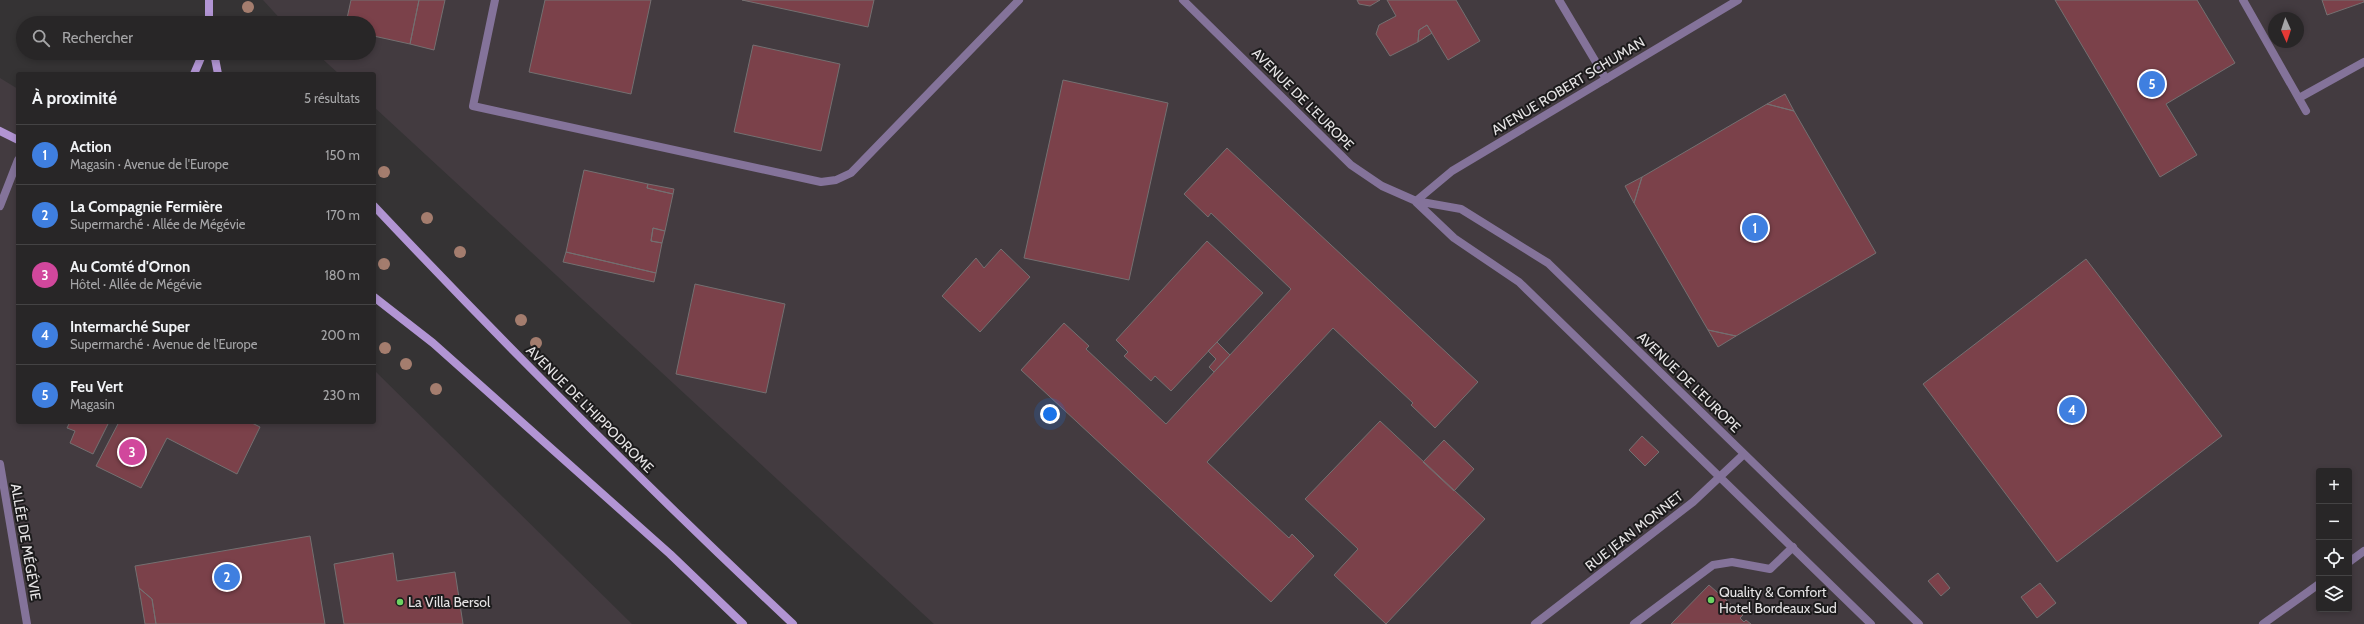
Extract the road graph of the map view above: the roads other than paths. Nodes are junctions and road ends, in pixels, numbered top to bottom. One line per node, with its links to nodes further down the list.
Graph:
1 (209, 0): 8 (main road)
2 (495, 0): 3 (street)
3 (1019, 0)
4 (1183, 0): 20 (street, AVENUE DE L'EUROPE)
5 (1559, 0): 14 (street)
6 (1738, 0): 14 (street, AVENUE ROBERT SCHUMAN)
7 (2243, 0): 15 (street)
8 (209, 16)
9 (200, 60): 12 (main road)
10 (215, 60): 13 (main road)
11 (2364, 62): 15 (street)
12 (195, 72)
13 (218, 72)
14 (1606, 79): 20 (street, AVENUE ROBERT SCHUMAN)
15 (2298, 98): 16 (street)
16 (2306, 110)
17 (0, 131): 18 (main road)
18 (16, 139)
19 (16, 165): 21 (street)
20 (1416, 201): 24 (street, AVENUE DE L'EUROPE); 26 (street, AVENUE DE L'EUROPE)
21 (0, 206)
22 (376, 208): 33 (main road, AVENUE DE L'HIPPODROME)
23 (376, 299): 32 (main road)
24 (1744, 454): 26 (street, RUE JEAN MONNET); 37 (street, AVENUE DE L'EUROPE)
25 (0, 464): 31 (street, ALLÉE DE MÉGÉVIE)
26 (1721, 477): 27 (street, AVENUE DE L'EUROPE); 34 (street, RUE JEAN MONNET)
27 (1793, 547): 35 (street); 36 (street, AVENUE DE L'EUROPE)
28 (2364, 551): 29 (street)
29 (2352, 560)
30 (2316, 586): 38 (street)
31 (27, 624)
32 (743, 624)
33 (794, 624)
34 (1535, 624)
35 (1634, 624)
36 (1871, 624)
37 (1919, 624)
38 (2263, 624)

